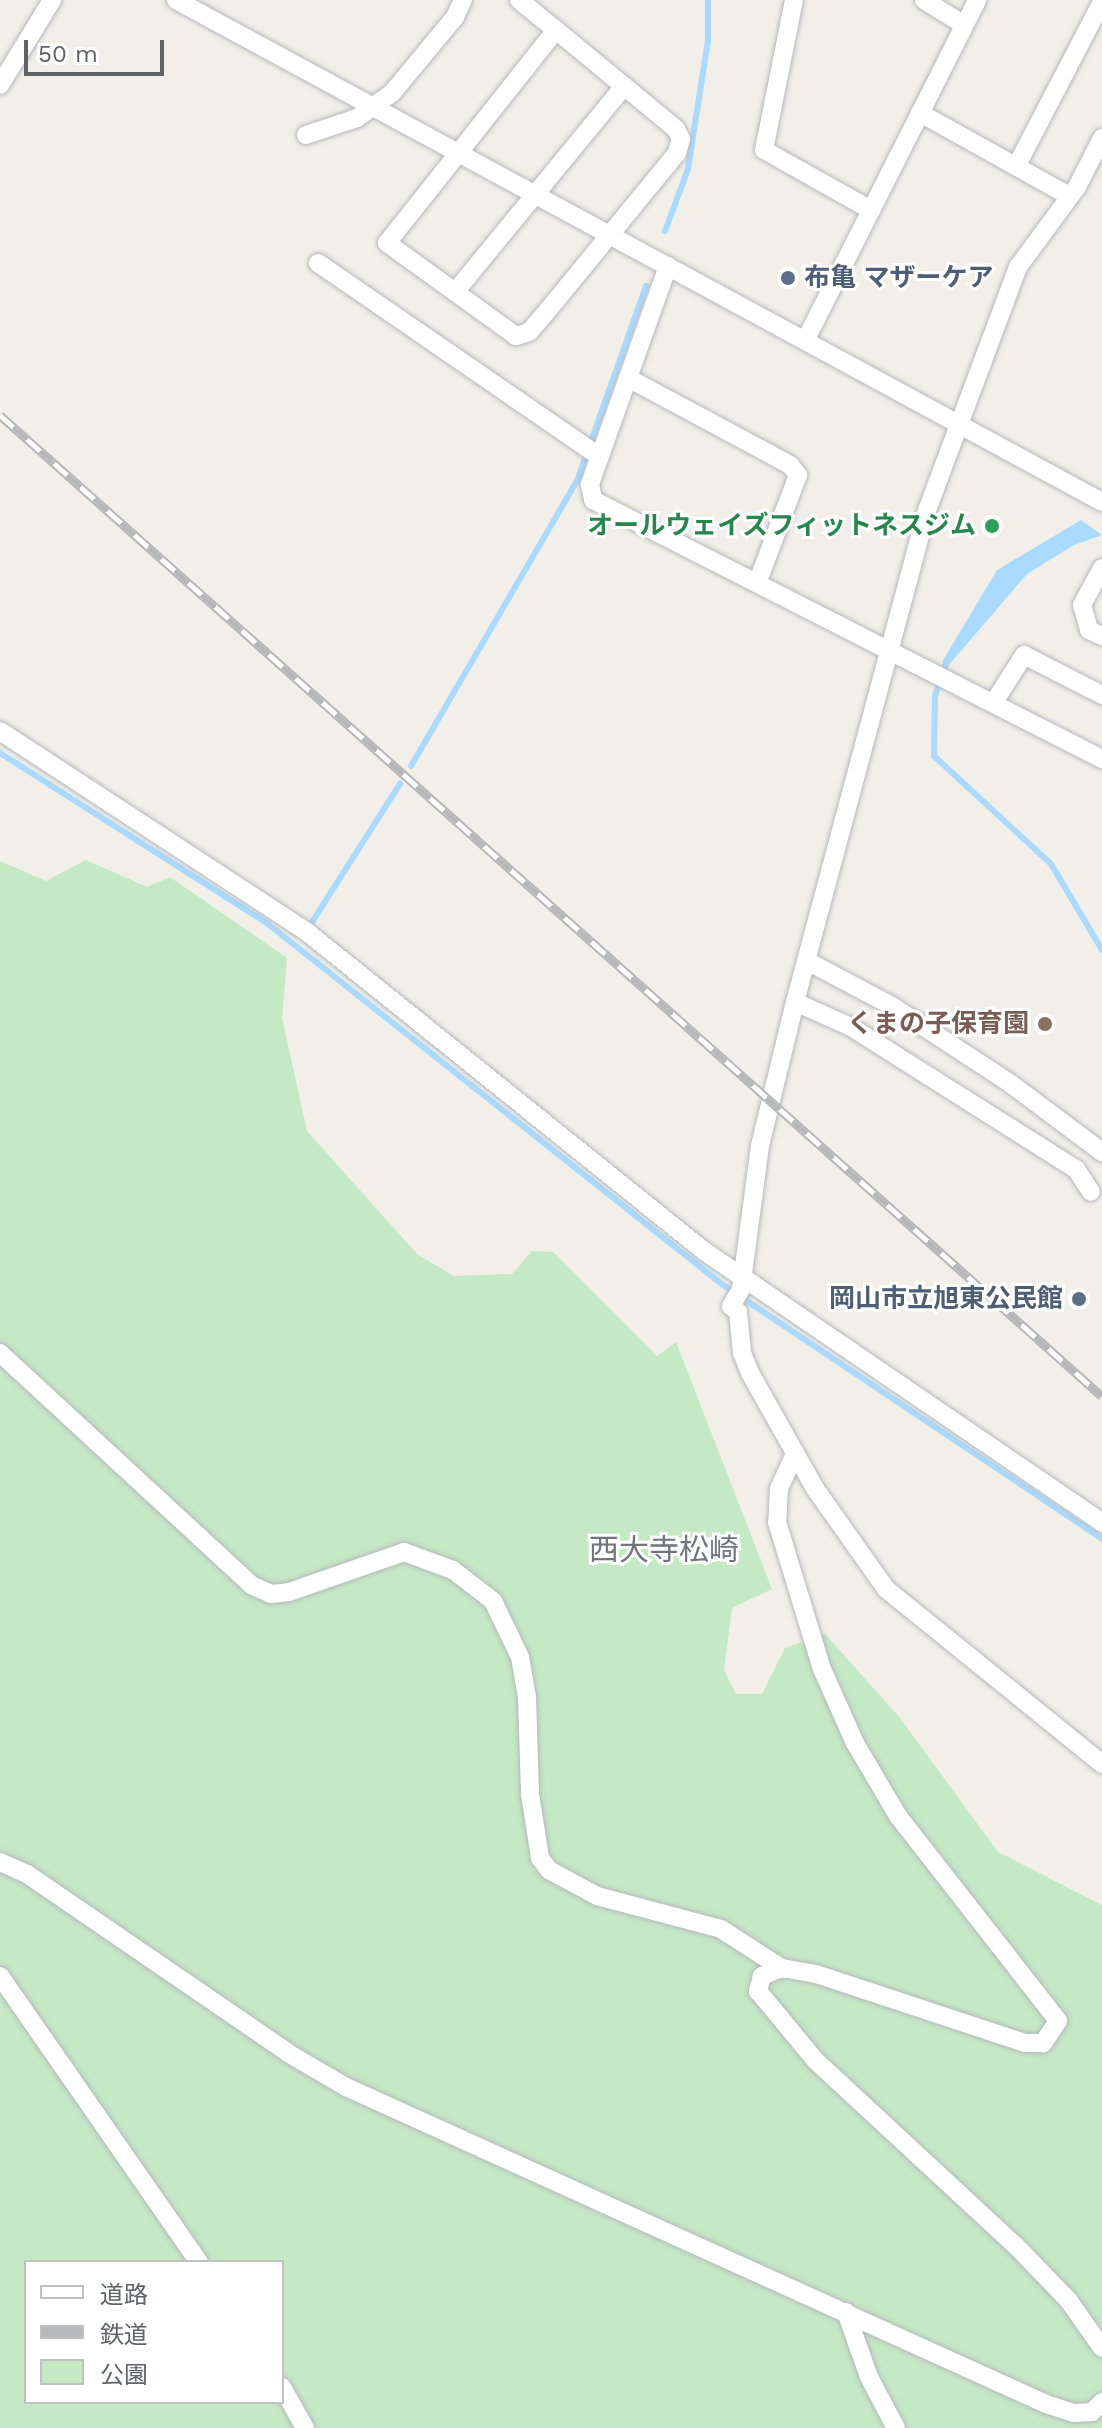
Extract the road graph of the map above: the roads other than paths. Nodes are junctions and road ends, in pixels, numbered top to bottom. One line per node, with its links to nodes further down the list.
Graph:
1 (52, 0): 11 (street)
2 (176, 0): 13 (street)
3 (463, 0): 13 (street)
4 (519, 0): 10 (street)
5 (794, 0): 21 (street)
6 (924, 0): 9 (street)
7 (977, 0): 9 (street)
8 (1102, 2): 18 (street)
9 (964, 25): 14 (street)
10 (556, 30): 12 (street); 17 (street)
11 (0, 85)
12 (624, 86): 19 (street); 22 (street)
13 (373, 106): 15 (street); 17 (street)
14 (920, 113): 18 (street); 21 (street)
15 (306, 135)
16 (1102, 138): 20 (street)
17 (458, 153): 19 (street); 25 (street)
18 (1017, 165): 20 (street)
19 (534, 194): 22 (street); 25 (street)
20 (1069, 196): 28 (street)
21 (871, 210): 26 (street)
22 (610, 234): 24 (street); 25 (street)
23 (318, 263): 29 (street)
24 (668, 266): 26 (street); 27 (street)
25 (455, 292)
26 (806, 339): 28 (street)
27 (628, 378): 29 (street); 32 (street)
28 (959, 423): 30 (street); 34 (street)
29 (593, 453): 32 (street)
30 (1102, 502)
31 (1102, 568): 33 (street)
32 (758, 581): 34 (street)
33 (1102, 636)
34 (888, 647): 36 (street); 39 (street)
35 (1102, 695): 36 (street)
36 (994, 702): 38 (street)
37 (0, 731): 43 (street)
38 (1102, 759)
39 (807, 961): 40 (street); 41 (street)
40 (795, 1002): 42 (street); 43 (street)
41 (1102, 1152)
42 (1091, 1192)
43 (739, 1289): 45 (street); 46 (street)
44 (0, 1353): 49 (street)
45 (795, 1454): 47 (street); 49 (street)
46 (1102, 1523)
47 (1102, 1764)
48 (0, 1862): 52 (street)
49 (783, 1969): 53 (street)
50 (0, 1976): 51 (street)
51 (198, 2260)
52 (846, 2312): 55 (street); 57 (street)
53 (1102, 2348)
54 (284, 2391): 56 (street)
55 (1102, 2402)
56 (305, 2428)
57 (896, 2428)

